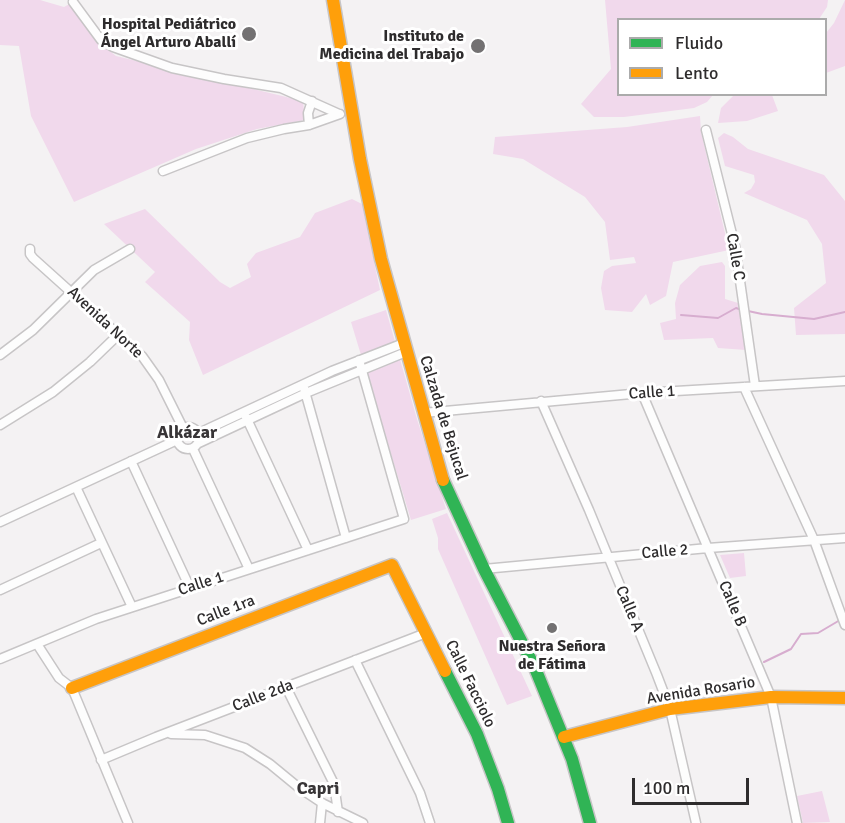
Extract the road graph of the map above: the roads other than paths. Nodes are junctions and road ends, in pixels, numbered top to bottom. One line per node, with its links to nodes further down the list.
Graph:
1 (333, 0): 4 (street, Calzada de Bejucal)
2 (73, 2): 3 (street)
3 (312, 101): 5 (street); 6 (street)
4 (352, 112): 5 (street); 13 (street, Calzada de Bejucal)
5 (339, 114): 6 (street)
6 (309, 125): 8 (street)
7 (706, 130): 18 (street, Calle C)
8 (163, 171)
9 (30, 249): 11 (street, Avenida Norte)
10 (130, 249): 11 (street)
11 (72, 292): 12 (street, Avenida Norte); 14 (street)
12 (119, 334): 26 (street); 27 (street, Avenida Norte)
13 (405, 347): 15 (street); 16 (street); 24 (street, Calzada de Bejucal)
14 (0, 355)
15 (359, 360): 16 (street); 20 (street)
16 (362, 369): 20 (street); 34 (street, Calle 1)
17 (845, 381): 18 (street, Calle 1)
18 (755, 386): 19 (street, Calle 1)
19 (744, 387): 21 (street, Calle 1); 36 (street)
20 (304, 388): 23 (street); 25 (street); 34 (street)
21 (642, 393): 22 (street, Calle 1); 38 (street, Calle B)
22 (541, 402): 24 (street, Calle 1); 40 (street, Calle A)
23 (243, 412): 25 (street); 28 (street)
24 (423, 413): 43 (street, Calzada de Bejucal)
25 (247, 421): 30 (street); 39 (street)
26 (0, 425)
27 (183, 428): 28 (street); 29 (street)
28 (198, 433): 30 (street)
29 (177, 440): 30 (street); 31 (street)
30 (196, 446): 42 (street)
31 (131, 461): 32 (street); 44 (street)
32 (76, 487): 33 (street); 37 (street)
33 (0, 522)
34 (346, 538): 39 (street, Calle 1)
35 (845, 538): 36 (street, Calle 2)
36 (814, 540): 38 (street, Calle 2); 47 (street)
37 (102, 543): 45 (street); 46 (street)
38 (708, 548): 40 (street, Calle 2); 54 (street, Calle B)
39 (308, 550): 42 (street, Calle 1)
40 (607, 557): 43 (street, Calle 2); 56 (street, Calle A)
41 (392, 565): 48 (street, Calle Facciolo); 53 (street, Calle 1ra)
42 (249, 569): 44 (street, Calle 1)
43 (484, 569): 58 (street, Calzada de Bejucal)
44 (190, 588): 46 (street, Calle 1)
45 (0, 590)
46 (132, 607): 49 (street, Calle 1)
47 (845, 625)
48 (426, 633): 51 (street, Calle 2da); 66 (street, Calle Facciolo)
49 (37, 644): 50 (street, Calle 1); 53 (street)
50 (0, 659)
51 (355, 660): 52 (street, Calle 2da); 65 (street)
52 (286, 687): 57 (street, Calle 2da); 61 (street)
53 (72, 688): 59 (street)
54 (771, 697): 55 (street, Avenida Rosario); 56 (street, Avenida Rosario); 69 (street, Calle B)
55 (845, 698)
56 (670, 709): 58 (street, Avenida Rosario); 68 (street, Calle A)
57 (156, 737): 59 (street, Calle 2da); 60 (street)
58 (564, 737): 67 (street, Calzada de Bejucal)
59 (101, 760): 62 (street)
60 (322, 803): 61 (street); 63 (street)
61 (338, 812): 64 (street)
62 (128, 823)
63 (320, 823)
64 (363, 823)
65 (430, 823)
66 (508, 823)
67 (590, 823)
68 (696, 823)
69 (797, 823)

